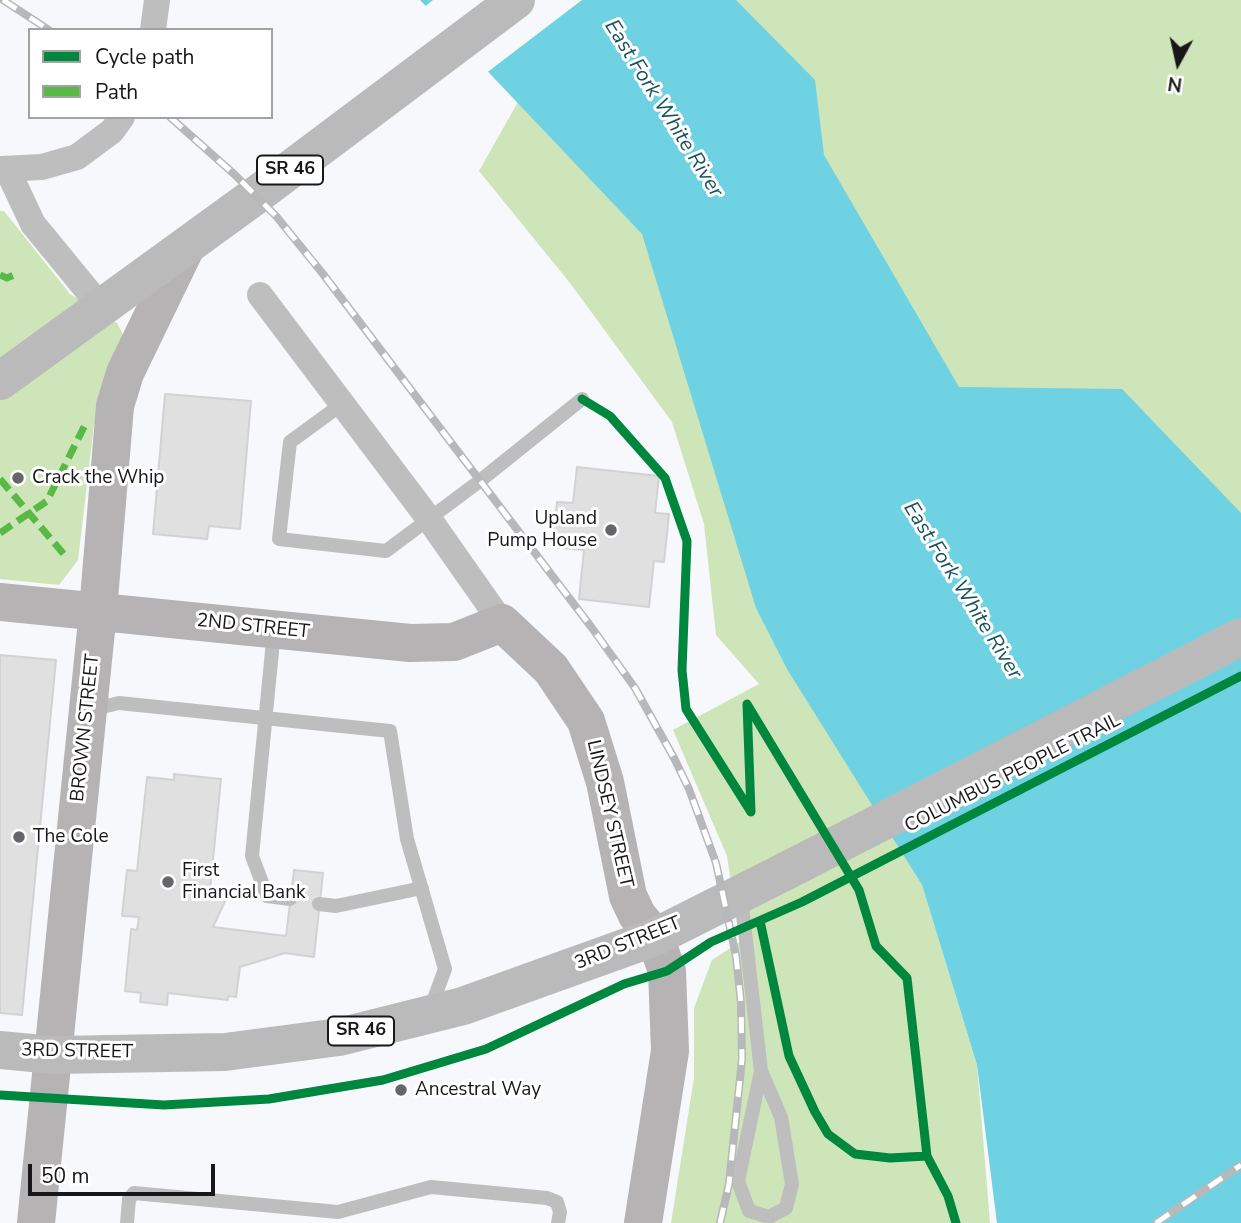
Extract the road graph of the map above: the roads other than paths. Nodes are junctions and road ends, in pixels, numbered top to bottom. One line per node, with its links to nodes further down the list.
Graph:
1 (157, 0): 3 (street)
2 (516, 0): 6 (highway, SR 46)
3 (153, 28)
4 (121, 119): 5 (street)
5 (4, 169): 8 (street)
6 (186, 247): 8 (highway, SR 46); 14 (main road, BROWN STREET)
7 (260, 295): 11 (street, LINDSEY STREET)
8 (101, 307): 9 (highway, SR 46)
9 (0, 381)
10 (582, 399): 12 (lane)
11 (342, 404): 12 (street, LINDSEY STREET); 12 (lane)
12 (429, 519): 15 (street, LINDSEY STREET)
13 (0, 602): 14 (main road, 2ND STREET)
14 (98, 611): 16 (main road, 2ND STREET); 18 (main road, BROWN STREET)
15 (502, 623): 16 (main road, 2ND STREET); 24 (main road, LINDSEY STREET)
16 (274, 629): 19 (lane)
17 (1241, 637): 21 (highway, 3RD STREET / SR 46, bridge)
18 (88, 710): 19 (lane); 27 (main road, BROWN STREET)
19 (265, 718): 20 (lane); 22 (lane)
20 (422, 888): 23 (lane); 25 (lane)
21 (741, 893): 24 (highway, 3RD STREET / SR 46); 28 (lane)
22 (290, 899)
23 (319, 904)
24 (656, 937): 25 (highway, 3RD STREET / SR 46); 32 (main road, LINDSEY STREET)
25 (429, 1015): 27 (highway, 3RD STREET / SR 46)
26 (0, 1050): 27 (highway, 3RD STREET / SR 46)
27 (53, 1055): 29 (main road, BROWN STREET)
28 (761, 1071): 28 (lane)
29 (36, 1223)
30 (127, 1223): 31 (lane)
31 (558, 1223)
32 (643, 1223)

